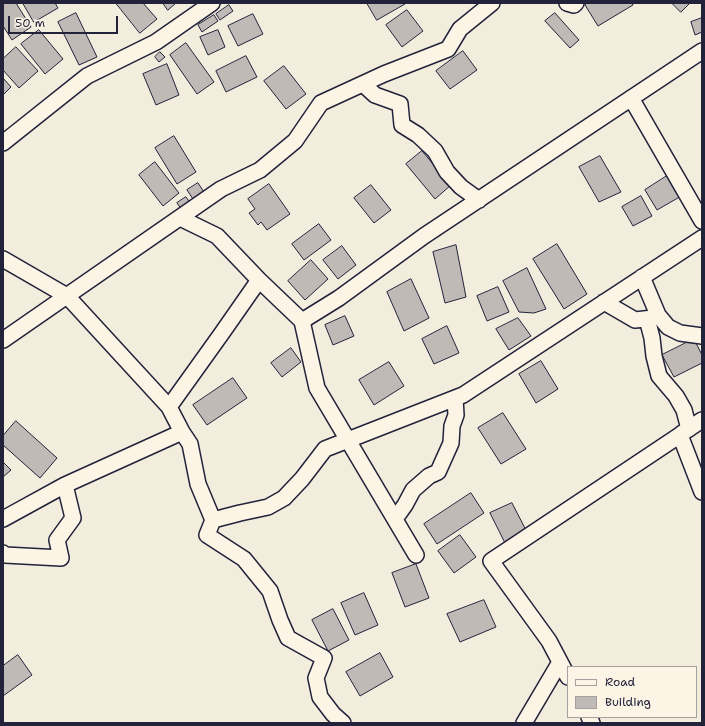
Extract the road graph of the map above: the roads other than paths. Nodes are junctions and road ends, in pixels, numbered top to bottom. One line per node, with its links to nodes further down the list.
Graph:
1 (212, 3): 8 (street)
2 (492, 3): 6 (street)
3 (567, 3): 4 (street)
4 (576, 3)
5 (702, 52): 7 (street)
6 (363, 84): 9 (street); 10 (street)
7 (631, 98): 9 (street); 11 (street)
8 (3, 143)
9 (479, 200): 19 (street)
10 (180, 218): 15 (street); 16 (street)
11 (702, 221)
12 (702, 238): 14 (street)
13 (3, 259): 16 (street)
14 (642, 277): 17 (street); 18 (street)
15 (259, 280): 19 (street); 23 (street)
16 (67, 296): 21 (street); 23 (street)
17 (604, 302): 18 (street); 22 (street)
18 (652, 317): 20 (street); 26 (street)
19 (302, 322): 27 (street)
20 (702, 336)
21 (3, 340)
22 (455, 398): 27 (street); 31 (street)
23 (169, 407): 25 (street)
24 (702, 420): 26 (street)
25 (182, 432): 28 (street); 32 (street)
26 (684, 432): 29 (street); 35 (street)
27 (348, 440): 31 (street); 32 (street)
28 (65, 485): 30 (street); 33 (street)
29 (702, 492)
30 (3, 519)
31 (395, 519): 34 (street)
32 (213, 520): 37 (street)
33 (3, 553)
34 (416, 555)
35 (560, 662): 36 (street); 38 (street)
36 (567, 675)
37 (343, 723)
38 (524, 723)

